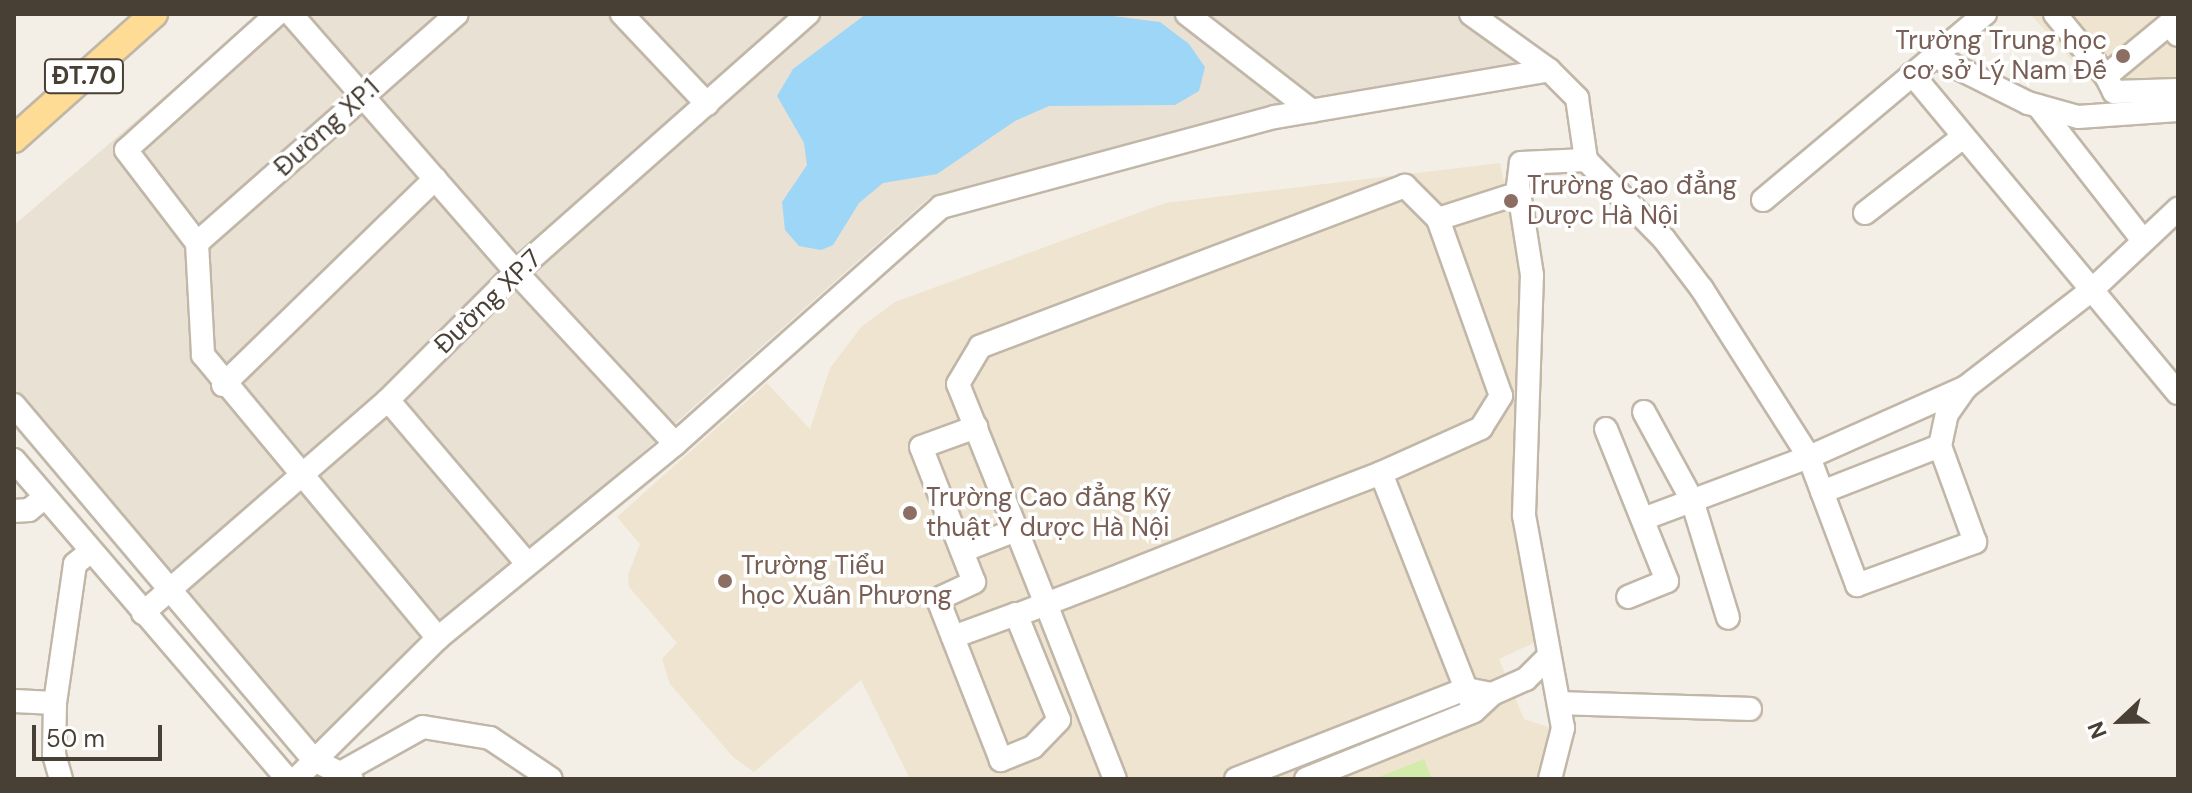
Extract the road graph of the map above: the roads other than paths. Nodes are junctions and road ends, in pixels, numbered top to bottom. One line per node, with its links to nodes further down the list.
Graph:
1 (154, 14): 23 (main road, ĐT.70)
2 (277, 14): 32 (street)
3 (291, 14): 17 (street)
4 (457, 14): 17 (street, Đường XP.1)
5 (808, 14): 18 (street, Đường XP.7)
6 (1187, 14): 21 (street)
7 (1471, 14): 13 (street)
8 (1985, 14): 12 (street)
9 (2055, 14): 15 (street)
10 (629, 16): 18 (street)
11 (2178, 35): 15 (street)
12 (1934, 56): 14 (street); 19 (street)
13 (1549, 70): 21 (street); 24 (street)
14 (1912, 74): 22 (street); 27 (street)
15 (2106, 76): 16 (street)
16 (2178, 90)
17 (362, 96): 25 (street); 32 (street, Đường XP.1)
18 (707, 104): 33 (street, Đường XP.7)
19 (2038, 106): 20 (street); 31 (street)
20 (2178, 110)
21 (1312, 111): 43 (street)
22 (1963, 137): 29 (street); 34 (street)
23 (14, 139)
24 (1586, 160): 26 (street); 45 (street)
25 (435, 179): 33 (street); 35 (street)
26 (1512, 195): 30 (street); 65 (street)
27 (1763, 200)
28 (2178, 209): 31 (street)
29 (1865, 213)
30 (1438, 219): 41 (street); 47 (street)
31 (2142, 239): 34 (street)
32 (197, 243): 35 (street)
33 (516, 272): 38 (street, Đường XP.7); 43 (street)
34 (2093, 289): 36 (street); 37 (street)
35 (223, 385): 48 (street)
36 (1966, 387): 44 (street); 45 (street)
37 (2178, 393)
38 (388, 400): 48 (street, Đường XP.7); 56 (street)
39 (14, 405): 57 (street)
40 (1644, 412): 50 (street)
41 (976, 427): 53 (street); 54 (street)
42 (1606, 429): 52 (street)
43 (675, 444): 56 (street)
44 (1940, 446): 49 (street); 49 (street)
45 (1809, 457): 49 (street); 50 (street)
46 (14, 460): 51 (street)
47 (1381, 473): 59 (street); 66 (street)
48 (300, 476): 57 (street, Đường XP.7); 64 (street)
49 (1822, 492)
50 (1692, 500): 52 (street); 62 (street)
51 (29, 506): 55 (street)
52 (1643, 519): 58 (street)
53 (1016, 530): 54 (street); 59 (street)
54 (962, 551): 63 (street)
55 (90, 552): 60 (street); 69 (street)
56 (526, 562): 64 (street)
57 (168, 589): 60 (street, Đường XP.7); 73 (street)
58 (1628, 597)
59 (1046, 604): 61 (street); 79 (street)
60 (143, 613): 76 (street)
61 (1017, 615): 63 (street); 63 (street)
62 (1728, 618)
63 (953, 637)
64 (438, 638): 73 (street)
65 (1547, 658): 67 (street); 70 (street)
66 (1466, 689): 67 (street); 72 (street); 80 (street)
67 (1492, 694): 72 (street)
68 (14, 701): 69 (street)
69 (55, 703): 75 (street)
70 (1559, 703): 71 (street); 82 (street)
71 (1750, 709)
72 (1474, 711): 81 (street)
73 (314, 760): 74 (street); 77 (street)
74 (348, 775): 78 (street)
75 (61, 779)
76 (287, 779)
77 (296, 779)
78 (551, 779)
79 (1115, 779)
80 (1236, 779)
81 (1306, 779)
82 (1550, 779)

